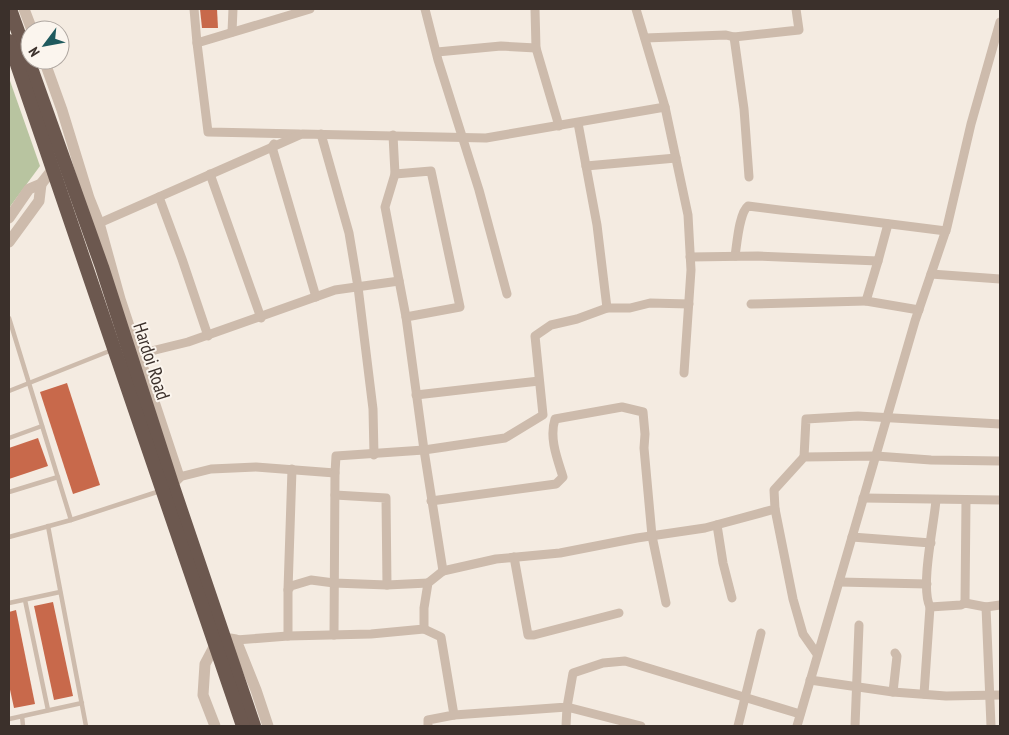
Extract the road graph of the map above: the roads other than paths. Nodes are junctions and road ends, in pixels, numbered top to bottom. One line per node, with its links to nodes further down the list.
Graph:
1 (10, 9): 37 (highway, Hardoi Road)
2 (194, 9): 14 (street)
3 (233, 9): 10 (street)
4 (310, 9): 10 (street)
5 (425, 9): 16 (street)
6 (535, 9): 15 (street)
7 (636, 9): 12 (street)
8 (796, 9): 11 (street)
9 (1000, 22): 38 (street)
10 (232, 32): 14 (street)
11 (734, 37): 12 (street); 32 (street)
12 (644, 38): 18 (street)
13 (9, 41): 29 (highway, Hardoi Road)
14 (197, 43): 21 (street)
15 (536, 48): 16 (street); 20 (street)
16 (437, 52): 25 (street)
17 (48, 70): 37 (street)
18 (665, 107): 19 (street); 27 (street)
19 (578, 122): 20 (street); 28 (street)
20 (559, 126): 25 (street)
21 (281, 134): 22 (street); 26 (street)
22 (302, 134): 23 (street); 26 (street)
23 (321, 134): 24 (street); 46 (street)
24 (393, 135): 25 (street); 31 (street)
25 (462, 137): 47 (street)
26 (272, 148): 30 (street); 48 (street)
27 (676, 158): 28 (street); 41 (street)
28 (586, 166): 52 (street)
29 (53, 170): 33 (street); 58 (highway, Hardoi Road)
30 (210, 174): 34 (street); 56 (street)
31 (394, 174): 45 (street); 54 (street)
32 (749, 177)
33 (41, 184): 35 (street); 39 (street)
34 (159, 197): 37 (street); 57 (street)
35 (9, 218)
36 (888, 224): 38 (street); 40 (street); 42 (street)
37 (94, 226): 59 (street); 77 (highway, Hardoi Road)
38 (946, 231): 43 (street)
39 (9, 242)
40 (735, 256): 41 (street); 42 (street)
41 (690, 257): 50 (street)
42 (878, 261): 49 (street)
43 (931, 274): 44 (street); 53 (street)
44 (1000, 279)
45 (399, 281): 46 (street); 54 (street)
46 (358, 287): 48 (street); 70 (street)
47 (507, 294)
48 (316, 297): 56 (street)
49 (866, 301): 51 (street); 53 (street)
50 (688, 304): 52 (street); 60 (street)
51 (751, 304)
52 (607, 308): 61 (street)
53 (919, 310): 65 (street)
54 (406, 317): 64 (street)
55 (9, 318): 62 (lane)
56 (261, 318): 57 (street)
57 (208, 336): 59 (street)
58 (115, 350): 62 (lane); 77 (highway, Hardoi Road)
59 (139, 354): 77 (street)
60 (684, 373)
61 (539, 381): 64 (street); 69 (street)
62 (29, 383): 63 (lane); 67 (lane)
63 (9, 391)
64 (416, 395): 69 (street)
65 (887, 419): 66 (street); 71 (street); 72 (street)
66 (1000, 424)
67 (42, 426): 68 (lane); 76 (lane)
68 (9, 438)
69 (424, 450): 70 (street); 84 (street)
70 (374, 455): 75 (street)
71 (876, 456): 72 (street); 73 (street); 80 (street)
72 (804, 457): 85 (street)
73 (1000, 461)
74 (292, 469): 75 (street); 77 (street); 100 (street)
75 (335, 473): 79 (street)
76 (58, 477): 78 (lane); 86 (lane)
77 (171, 484): 86 (lane); 116 (highway, Hardoi Road)
78 (9, 492)
79 (335, 495): 96 (street); 99 (street)
80 (863, 498): 81 (street); 91 (street)
81 (936, 500): 82 (street); 92 (street)
82 (966, 500): 83 (street); 106 (street)
83 (1000, 500)
84 (431, 501): 89 (street); 94 (street)
85 (775, 509): 87 (street); 118 (street)
86 (71, 520): 88 (lane)
87 (717, 525): 89 (street); 102 (street)
88 (48, 526): 90 (lane); 101 (lane)
89 (652, 536): 93 (street); 105 (street)
90 (9, 537)
91 (852, 537): 92 (street); 95 (street)
92 (931, 542): 98 (street)
93 (514, 557): 94 (street); 110 (street)
94 (443, 571): 97 (street)
95 (838, 582): 98 (street); 118 (street)
96 (334, 583): 99 (street); 100 (street); 114 (street)
97 (428, 583): 99 (street); 112 (street)
98 (927, 584): 108 (street)
99 (387, 585)
100 (288, 590): 115 (street)
101 (60, 592): 103 (lane); 126 (lane)
102 (732, 598)
103 (25, 600): 104 (lane); 128 (lane)
104 (9, 603)
105 (666, 603)
106 (965, 603): 108 (street); 109 (street)
107 (1000, 605): 109 (street)
108 (930, 607): 122 (street)
109 (986, 607): 123 (street)
110 (619, 614)
111 (859, 625): 120 (street)
112 (424, 629): 114 (street); 130 (street)
113 (761, 633): 125 (street)
114 (334, 635): 115 (street)
115 (288, 636): 116 (street)
116 (225, 641): 135 (street); 136 (highway, Hardoi Road); 137 (highway, Hardoi Road); 138 (street)
117 (895, 653): 121 (street)
118 (817, 654): 119 (street)
119 (810, 680): 120 (street); 129 (street)
120 (856, 687): 121 (street); 144 (street)
121 (893, 692): 122 (street)
122 (924, 694): 123 (street)
123 (989, 695): 124 (street); 145 (street)
124 (1000, 696)
125 (746, 698): 127 (street); 129 (street); 142 (street)
126 (82, 703): 128 (lane); 134 (lane)
127 (567, 707): 130 (street); 140 (street); 141 (street)
128 (48, 710): 131 (lane)
129 (800, 714): 143 (street)
130 (454, 715): 139 (street)
131 (22, 716): 132 (lane); 133 (lane)
132 (9, 719)
133 (23, 726)
134 (86, 726)
135 (215, 726)
136 (243, 726)
137 (254, 726)
138 (268, 726)
139 (428, 726)
140 (566, 726)
141 (642, 726)
142 (738, 726)
143 (797, 726)
144 (855, 726)
145 (991, 726)

